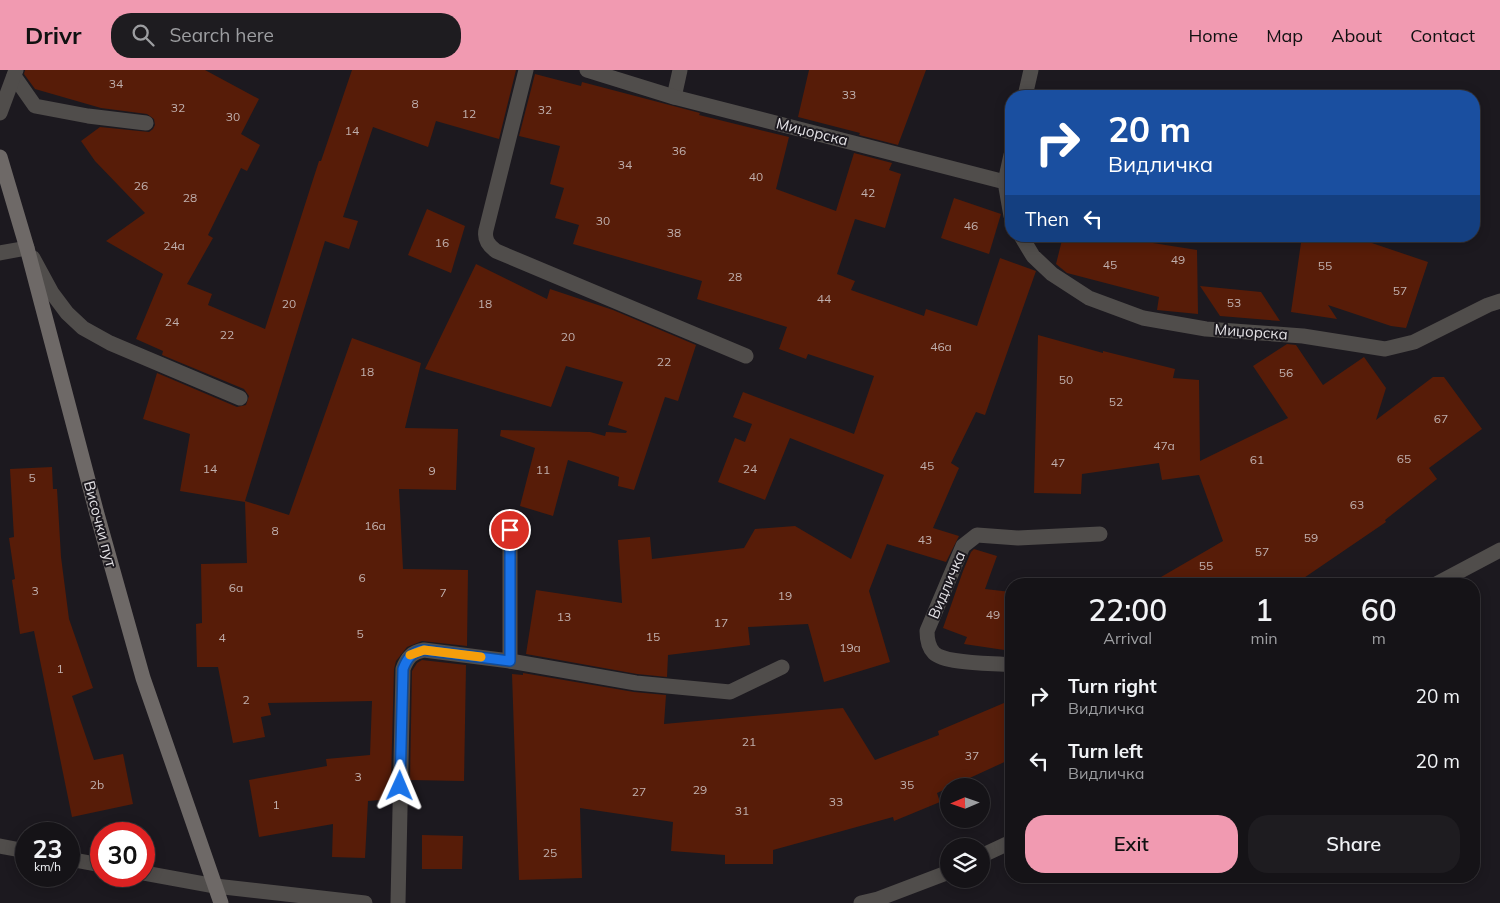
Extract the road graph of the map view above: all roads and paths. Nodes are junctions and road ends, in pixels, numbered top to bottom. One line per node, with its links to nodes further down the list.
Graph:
1 (526, 70): 16 (street)
2 (587, 70): 7 (street, Миџорска)
3 (680, 70): 7 (street)
4 (1031, 70): 6 (street)
5 (15, 73): 8 (street); 9 (street)
6 (1026, 90)
7 (674, 97): 11 (street, Миџорска)
8 (0, 113)
9 (146, 123)
10 (0, 157): 13 (main road, Височки пут)
11 (1005, 182)
12 (1025, 242): 15 (street, Миџорска)
13 (27, 248): 14 (street); 17 (street); 31 (main road, Височки пут)
14 (0, 253)
15 (1500, 301)
16 (746, 356)
17 (240, 398)
18 (510, 530): 22 (street)
19 (1100, 534): 23 (street, Видличка)
20 (1500, 550): 21 (street)
21 (1447, 578)
22 (510, 661): 24 (street); 34 (street)
23 (1005, 664)
24 (782, 667)
25 (1005, 845): 28 (street)
26 (0, 846): 27 (street)
27 (15, 849)
28 (990, 852)
29 (155, 875): 31 (street)
30 (940, 875): 35 (street)
31 (215, 886): 32 (main road, Височки пут); 33 (street)
32 (221, 903)
33 (366, 903)
34 (398, 903)
35 (861, 903)

